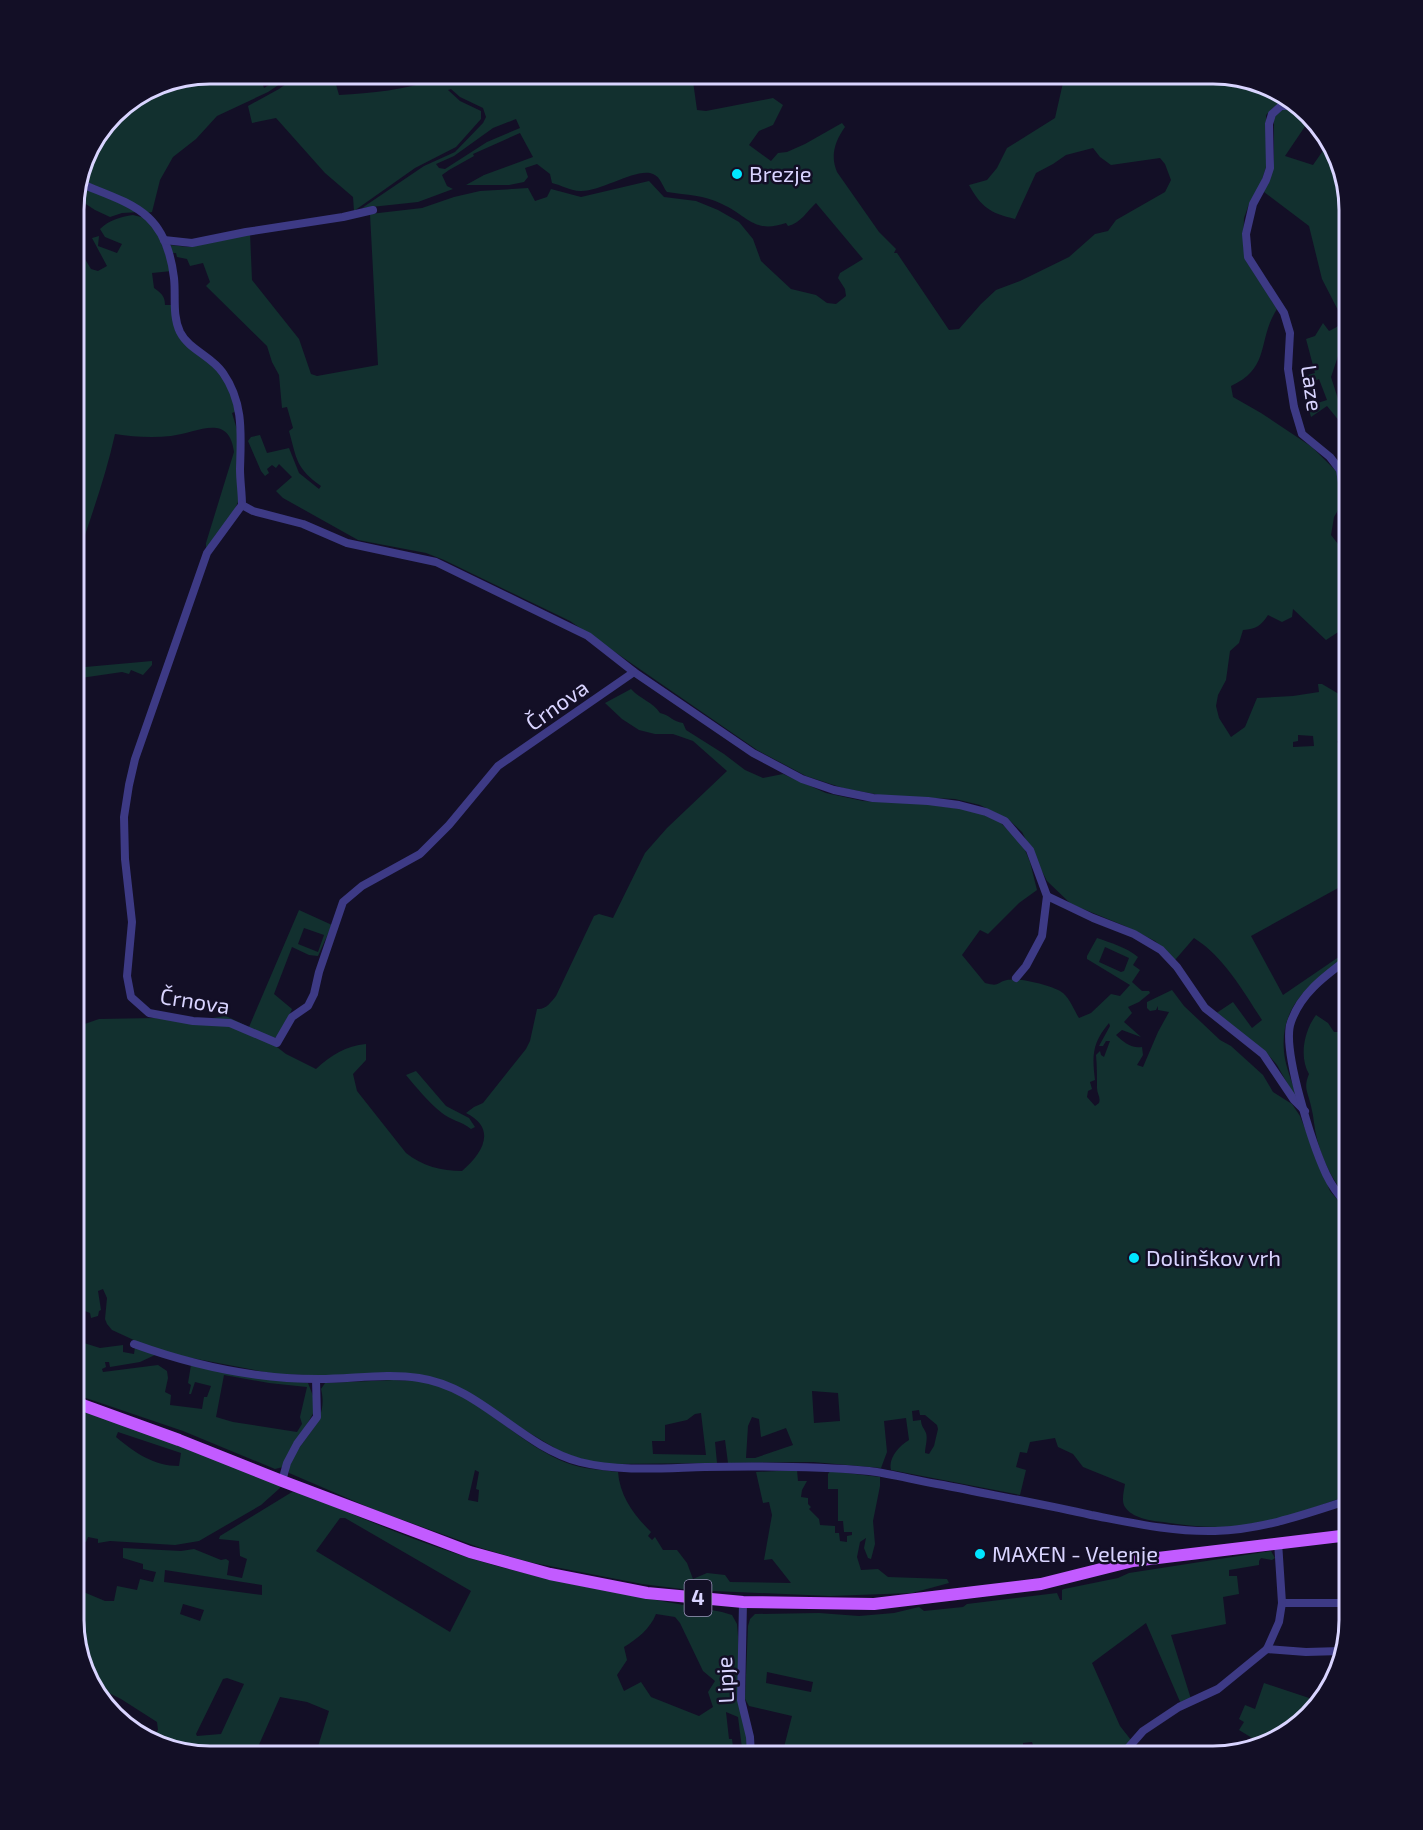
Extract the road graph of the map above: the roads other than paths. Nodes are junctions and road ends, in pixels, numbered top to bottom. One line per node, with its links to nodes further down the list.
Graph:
1 (1284, 106): 5 (street, Laze)
2 (86, 186): 4 (street)
3 (373, 210): 4 (street)
4 (164, 240): 6 (street)
5 (1339, 469)
6 (242, 505): 7 (street); 7 (street, Črnova)
7 (634, 672): 8 (street)
8 (1047, 896): 10 (street); 11 (street)
9 (1339, 967): 11 (street)
10 (1016, 978)
11 (1305, 1111): 12 (street)
12 (1339, 1196)
13 (134, 1344): 14 (street)
14 (316, 1379): 16 (street); 17 (street)
15 (84, 1406): 16 (main road, 4)
16 (282, 1481): 20 (main road, 4)
17 (1339, 1503)
18 (1339, 1536): 19 (main road, 4)
19 (1278, 1542): 20 (main road, 4); 21 (street)
20 (743, 1602): 25 (street, Lipje)
21 (1282, 1603): 22 (street); 23 (street)
22 (1339, 1603)
23 (1267, 1649): 24 (street); 26 (street)
24 (1335, 1651)
25 (750, 1746)
26 (1130, 1746)

